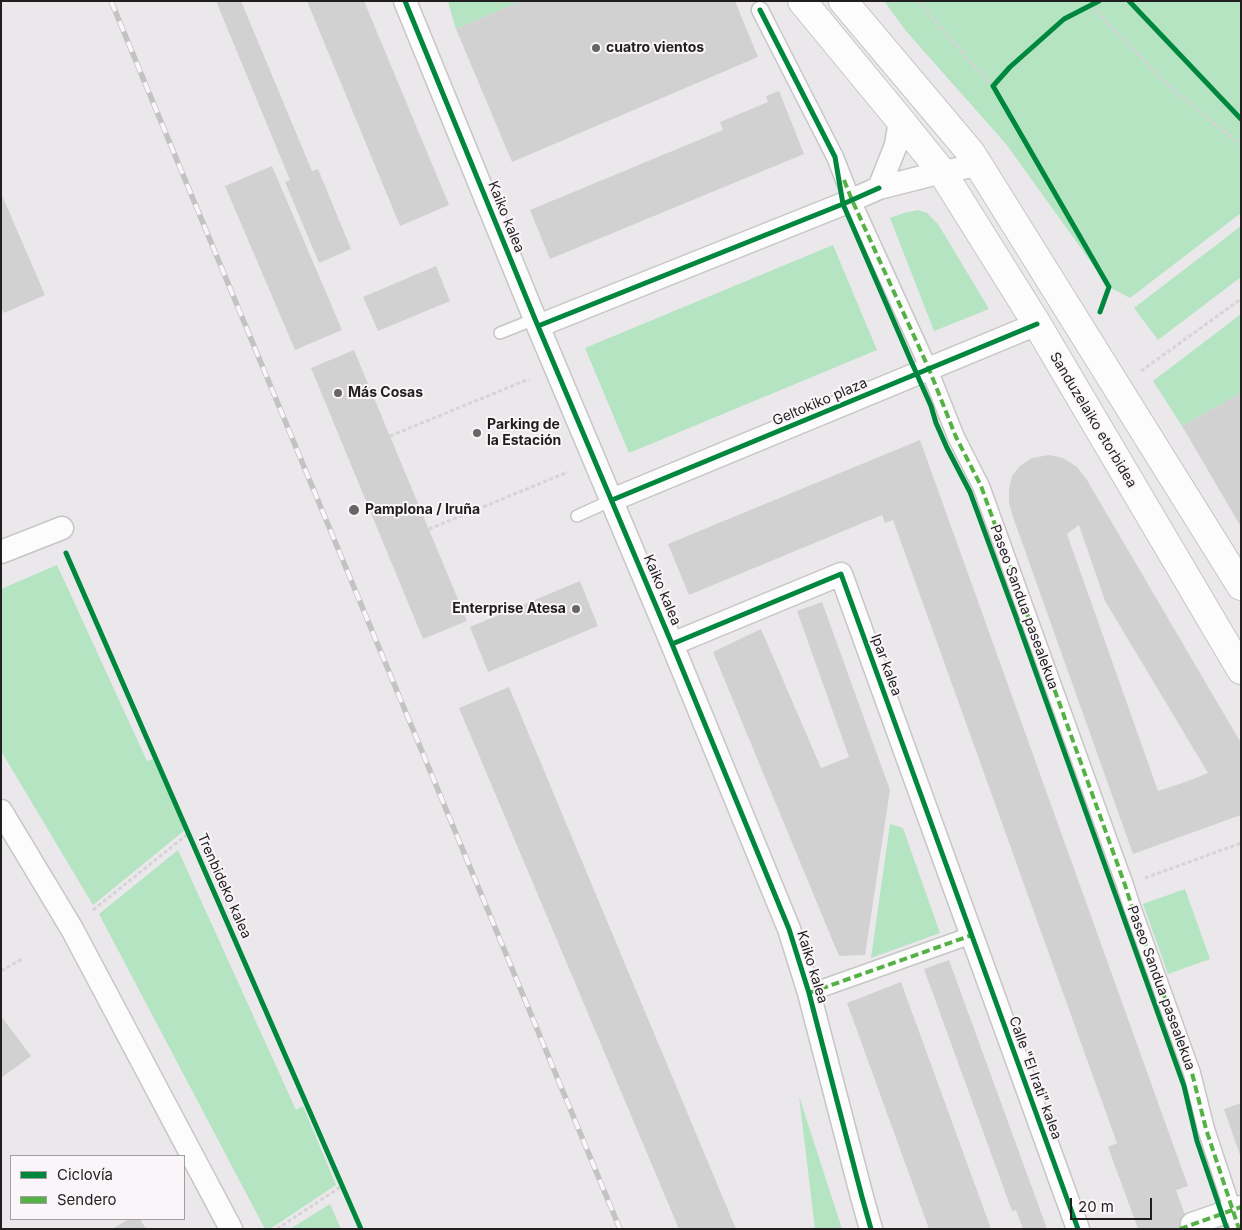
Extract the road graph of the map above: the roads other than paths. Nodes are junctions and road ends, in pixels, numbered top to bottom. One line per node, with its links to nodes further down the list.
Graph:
1 (405, 1): 10 (street, Kaiko kalea)
2 (802, 1): 5 (main road, Sanduzelaiko etorbidea)
3 (843, 1): 6 (main road)
4 (760, 10): 9 (street, Paseo Sandua pasealekua)
5 (900, 120): 7 (main road, Sanduzelaiko etorbidea); 8 (street)
6 (978, 165): 7 (street); 18 (main road)
7 (942, 172): 8 (street); 11 (main road, Sanduzelaiko etorbidea)
8 (878, 188): 9 (street)
9 (852, 200): 10 (street); 13 (street, Paseo Sandua pasealekua)
10 (537, 323): 12 (lane); 14 (street, Kaiko kalea)
11 (1037, 324): 13 (street, Geltokiko plaza); 20 (main road, Sanduzelaiko etorbidea)
12 (500, 333)
13 (929, 369): 14 (street, Geltokiko plaza); 24 (street, Paseo Sandua pasealekua)
14 (612, 500): 15 (lane, Geltokiko plaza); 19 (street, Kaiko kalea)
15 (577, 516)
16 (62, 528): 17 (street)
17 (2, 550)
18 (1241, 586)
19 (672, 644): 22 (street, Ipar kalea); 23 (street, Kaiko kalea)
20 (1241, 670)
21 (1, 811): 26 (street)
22 (972, 935): 23 (street); 28 (street, Calle "El Irati" kalea)
23 (809, 992): 27 (street, Kaiko kalea)
24 (1237, 1215): 25 (street)
25 (1192, 1224)
26 (231, 1229)
27 (871, 1229)
28 (1078, 1229)

